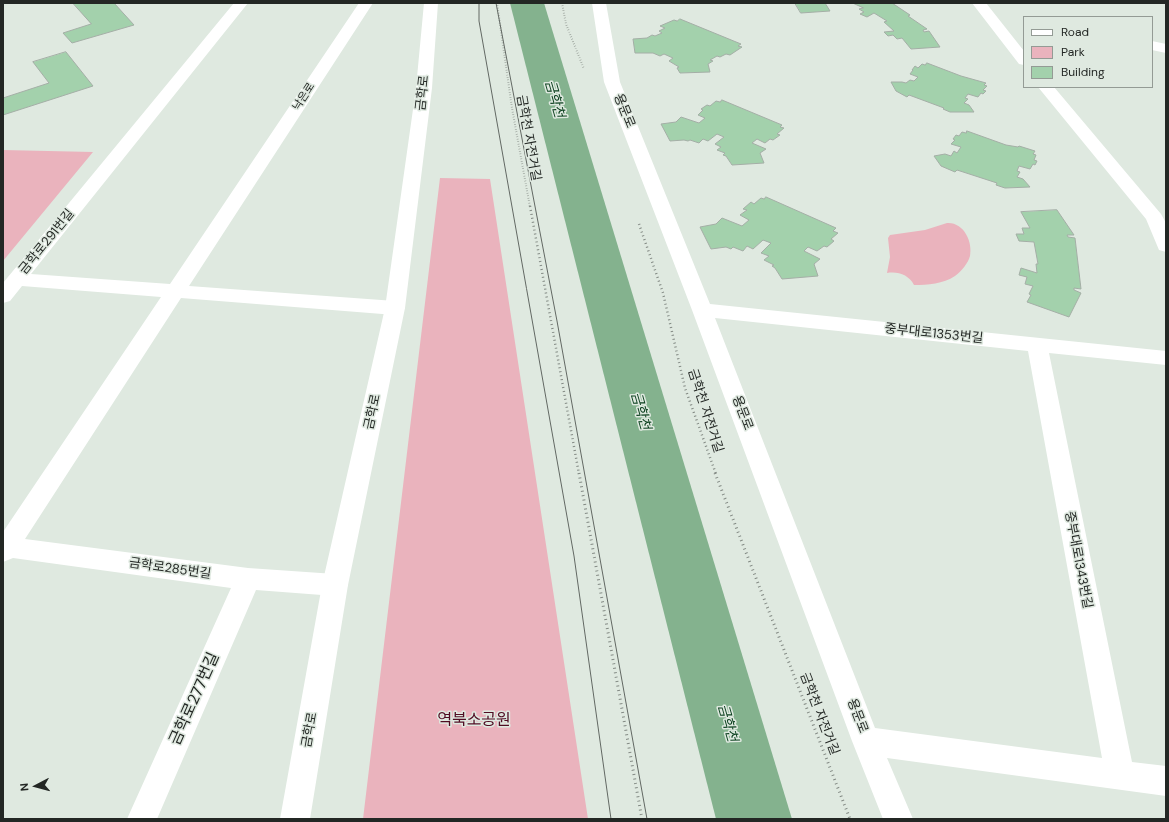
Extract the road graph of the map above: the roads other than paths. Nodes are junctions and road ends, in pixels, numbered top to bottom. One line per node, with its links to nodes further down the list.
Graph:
1 (241, 3): 13 (street, 금학로291번길)
2 (366, 3): 14 (street, 낙은로)
3 (431, 3): 16 (street, 금학로)
4 (599, 3): 17 (street, 용문로)
5 (979, 3): 6 (street)
6 (1006, 39): 7 (street); 10 (street)
7 (1023, 39)
8 (1153, 45): 9 (street)
9 (1166, 49)
10 (1023, 59)
11 (1047, 88): 12 (street)
12 (1166, 246)
13 (17, 279): 14 (street, 금학로291번길); 15 (street)
14 (175, 293): 16 (street, 금학로291번길); 20 (street, 금학로285번길)
15 (3, 296)
16 (395, 308): 22 (street, 금학로)
17 (702, 310): 18 (street, 중부대로1353번길); 23 (street, 용문로)
18 (1037, 345): 19 (street, 중부대로1353번길); 24 (street, 중부대로1343번길)
19 (1166, 358)
20 (4, 548): 21 (street, 금학로285번길)
21 (248, 579): 22 (street, 금학로285번길); 26 (street, 금학로277번길)
22 (335, 585): 27 (street, 금학로)
23 (866, 741): 24 (street); 28 (street, 용문로)
24 (1120, 774): 25 (street)
25 (1166, 781)
26 (142, 819)
27 (295, 819)
28 (898, 819)

